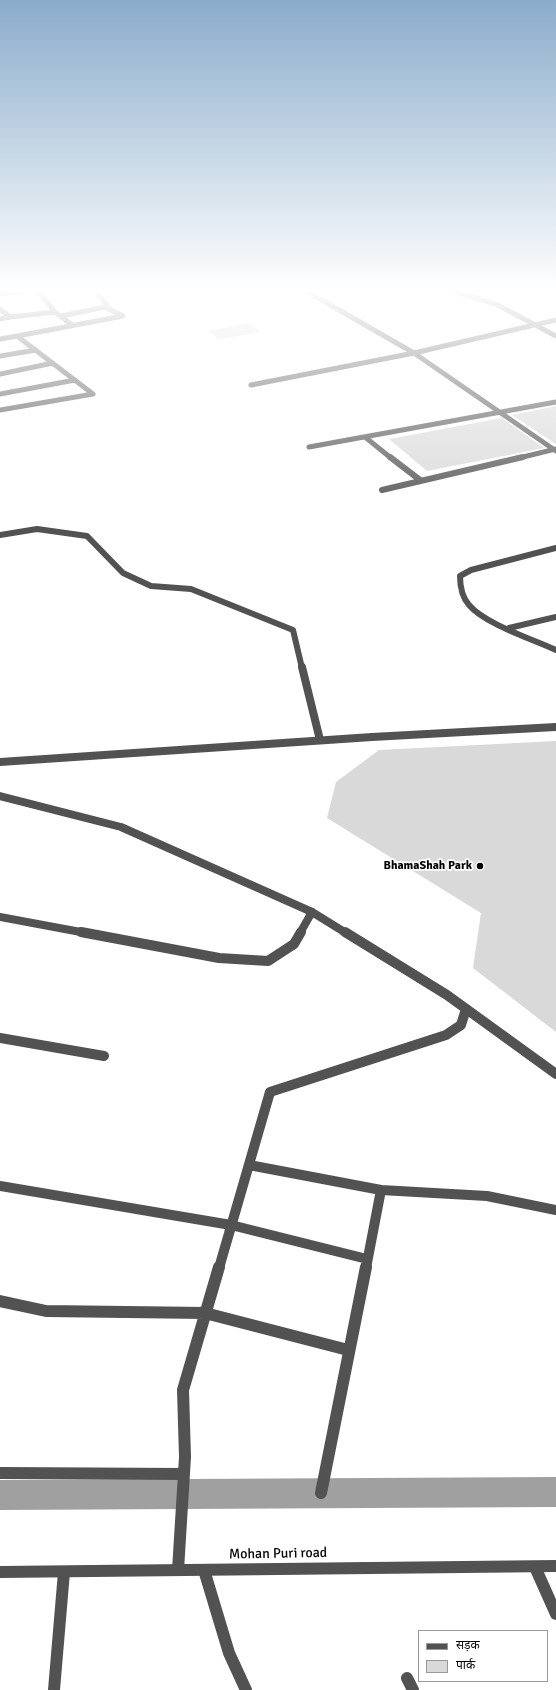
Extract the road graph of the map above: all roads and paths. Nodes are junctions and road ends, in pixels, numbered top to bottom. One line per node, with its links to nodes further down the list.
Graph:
1 (20, 370): 5 (street)
2 (62, 370): 6 (street)
3 (328, 370): 7 (street)
4 (438, 370): 11 (street)
5 (0, 374)
6 (75, 380): 8 (street); 10 (street)
7 (251, 385)
8 (0, 394)
9 (556, 402): 11 (street)
10 (0, 410)
11 (501, 413): 12 (street); 14 (street)
12 (366, 437): 13 (street); 15 (street)
13 (309, 447)
14 (555, 450): 15 (street)
15 (420, 480): 16 (street)
16 (382, 490)
17 (0, 534): 23 (street)
18 (556, 548): 20 (street)
19 (556, 617): 20 (street)
20 (509, 628): 21 (street)
21 (556, 650)
22 (556, 726): 23 (street)
23 (320, 740): 24 (street)
24 (0, 762)
25 (0, 796): 26 (street)
26 (312, 912): 27 (street); 28 (street)
27 (0, 918)
28 (466, 1009): 31 (street); 32 (street)
29 (0, 1038): 30 (street)
30 (104, 1056)
31 (556, 1074)
32 (249, 1165): 34 (street); 36 (street)
33 (0, 1186): 36 (street)
34 (381, 1190): 35 (street); 37 (street)
35 (556, 1210)
36 (231, 1225): 37 (street); 39 (street)
37 (366, 1259): 40 (street)
38 (0, 1301): 39 (street)
39 (205, 1312): 40 (street); 42 (street)
40 (348, 1350): 43 (street)
41 (0, 1473): 42 (street)
42 (184, 1474): 46 (street)
43 (321, 1493)
44 (556, 1566): 45 (street, Mohan Puri road)
45 (536, 1567): 47 (street, Mohan Puri road); 50 (street)
46 (178, 1570): 47 (street, Mohan Puri road); 49 (street, Mohan Puri road)
47 (204, 1570): 52 (street)
48 (0, 1572): 49 (street, Mohan Puri road)
49 (64, 1572): 51 (street)
50 (556, 1614)
51 (54, 1690)
52 (246, 1690)

